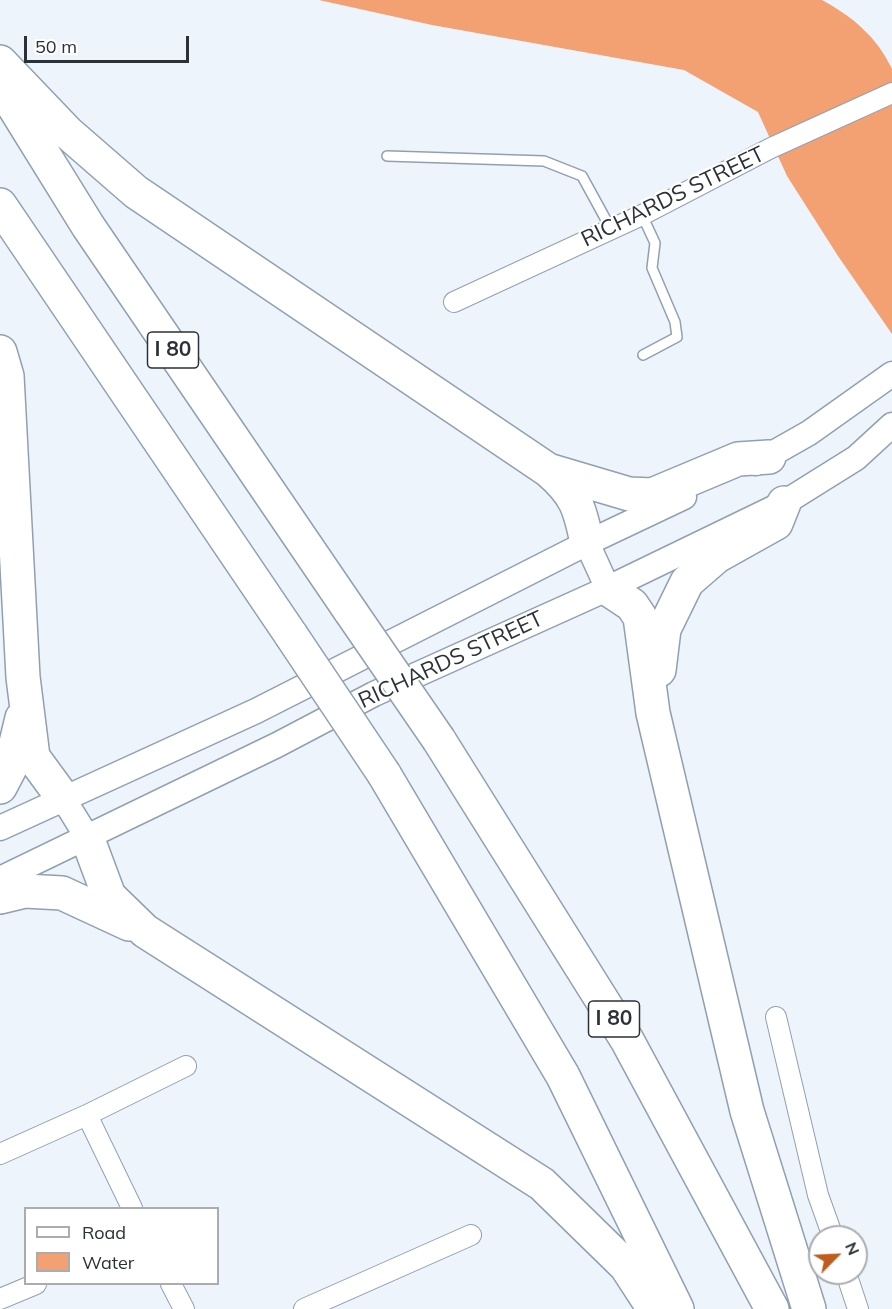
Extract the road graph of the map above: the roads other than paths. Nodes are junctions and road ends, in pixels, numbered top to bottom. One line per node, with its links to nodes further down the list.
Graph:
1 (0, 62): 14 (highway)
2 (0, 84): 42 (highway, I 80, bridge)
3 (892, 93): 6 (street, RICHARDS STREET)
4 (387, 156): 7 (lane)
5 (0, 205): 41 (highway, I 80, bridge)
6 (642, 215): 7 (street, RICHARDS STREET); 10 (lane)
7 (611, 229): 8 (street, RICHARDS STREET)
8 (454, 302)
9 (0, 352): 18 (highway)
10 (643, 355)
11 (892, 374): 13 (street, RICHARDS STREET)
12 (892, 425): 15 (street, RICHARDS STREET)
13 (770, 457): 14 (highway); 16 (street, RICHARDS STREET)
14 (548, 470): 16 (highway)
15 (784, 503): 17 (street, RICHARDS STREET); 19 (highway)
16 (587, 543): 17 (street); 21 (street, RICHARDS STREET)
17 (608, 589): 19 (highway); 23 (street, RICHARDS STREET)
18 (27, 702): 20 (highway); 21 (highway)
19 (653, 713): 43 (highway)
20 (0, 787)
21 (63, 798): 22 (street, RICHARDS STREET); 23 (street)
22 (0, 828)
23 (87, 837): 24 (street, RICHARDS STREET); 26 (highway)
24 (0, 879)
25 (0, 897): 26 (highway)
26 (146, 931): 40 (highway)
27 (776, 1017): 32 (street)
28 (186, 1066): 29 (street)
29 (87, 1115): 30 (street); 31 (street)
30 (0, 1154)
31 (131, 1207)
32 (829, 1225)
33 (471, 1235): 39 (street)
34 (34, 1285): 37 (street)
35 (172, 1285): 38 (street)
36 (850, 1285): 44 (street)
37 (0, 1299)
38 (184, 1309)
39 (304, 1309)
40 (654, 1309)
41 (677, 1309)
42 (772, 1309)
43 (810, 1309)
44 (858, 1309)

